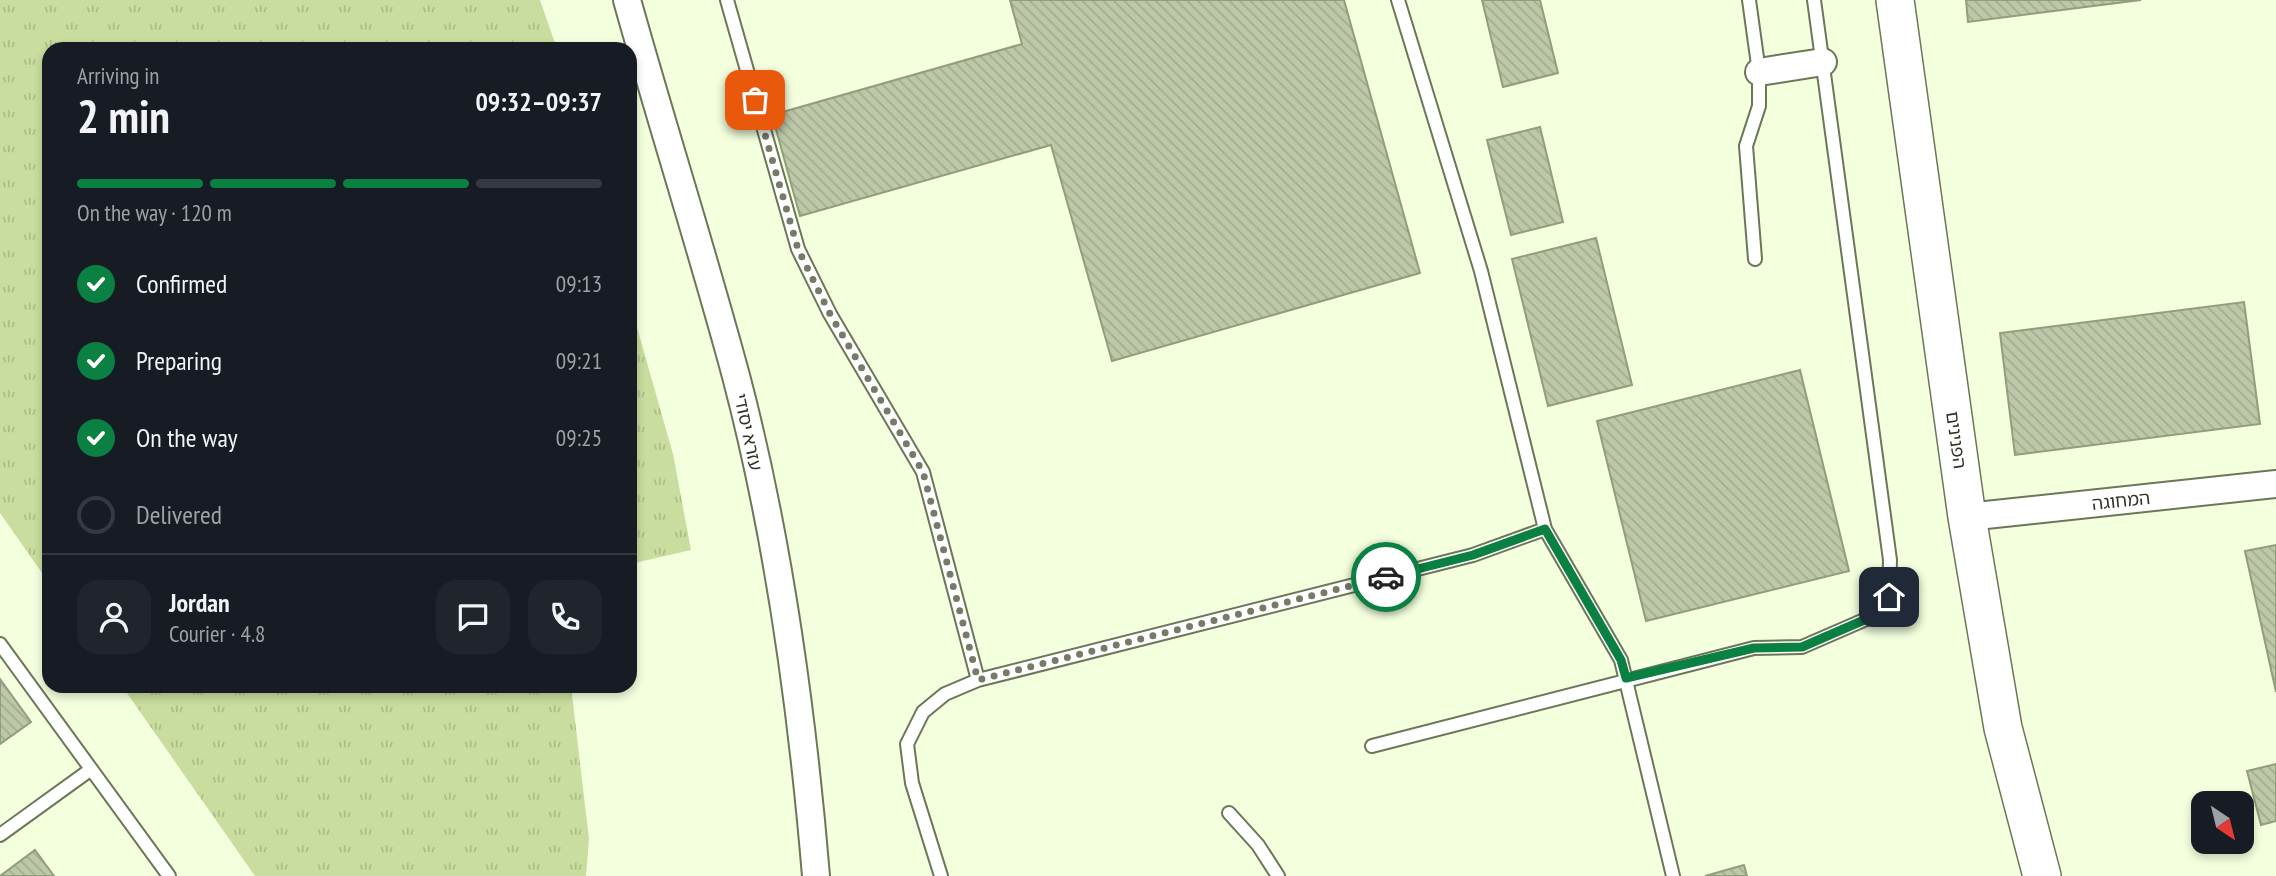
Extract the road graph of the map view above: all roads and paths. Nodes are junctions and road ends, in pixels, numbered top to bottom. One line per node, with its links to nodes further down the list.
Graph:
1 (627, 0): 21 (street, עזרא יסודי)
2 (727, 0): 15 (lane)
3 (1398, 0): 12 (lane)
4 (1749, 0): 8 (lane)
5 (1814, 0): 7 (lane)
6 (1895, 0): 11 (street, הפנינים)
7 (1822, 62): 8 (street); 14 (lane)
8 (1759, 72): 9 (lane)
9 (1755, 259)
10 (2276, 484): 11 (street, המחוגה)
11 (1967, 517): 25 (street, הפנינים)
12 (1545, 529): 14 (lane); 15 (lane)
13 (0, 644): 17 (lane)
14 (1626, 678): 16 (lane); 24 (lane)
15 (978, 680): 22 (lane)
16 (1372, 746)
17 (90, 770): 19 (lane); 20 (lane)
18 (1229, 813): 23 (lane)
19 (0, 835)
20 (169, 876)
21 (816, 876)
22 (941, 876)
23 (1278, 876)
24 (1673, 876)
25 (2042, 876)

